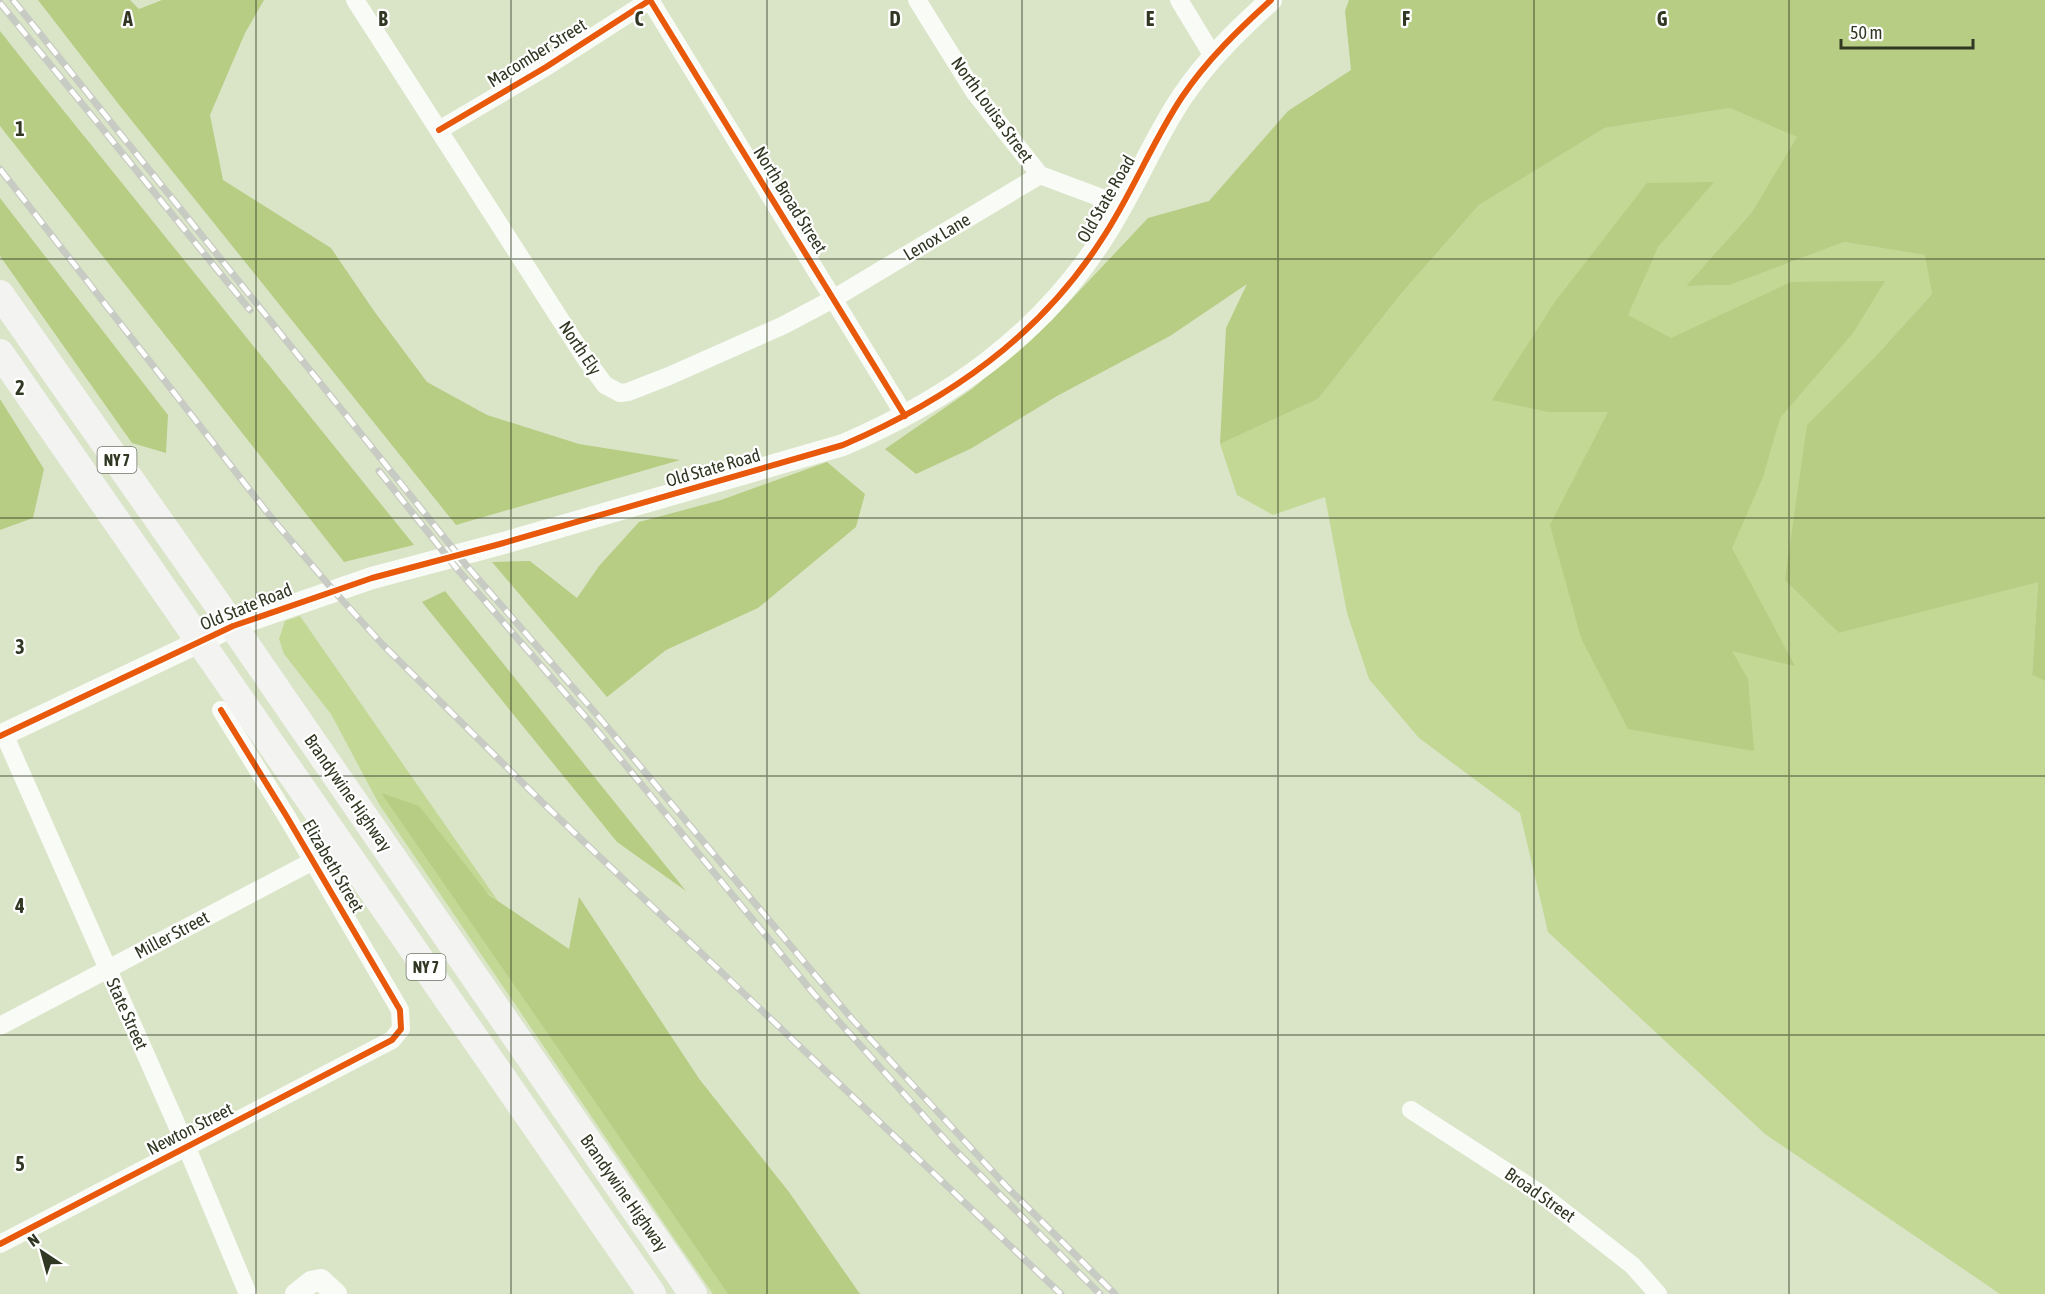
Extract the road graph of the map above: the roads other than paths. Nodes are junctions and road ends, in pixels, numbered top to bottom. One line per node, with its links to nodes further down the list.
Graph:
1 (356, 0): 7 (street)
2 (650, 0): 7 (street, Macomber Street); 11 (street, North Broad Street)
3 (917, 0): 8 (street, North Louisa Street)
4 (1179, 0): 6 (street)
5 (1271, 0): 6 (street, Old State Road)
6 (1213, 56): 9 (street, Old State Road)
7 (440, 130): 11 (street, North Ely)
8 (1040, 175): 9 (street, North Louisa Street); 11 (street, Lenox Lane)
9 (1123, 206): 13 (street, Old State Road)
10 (0, 294): 14 (main road, Brandywine Highway / NY 7)
11 (834, 299): 13 (street, North Broad Street)
12 (0, 352): 15 (main road, Brandywine Highway / NY 7)
13 (905, 416): 14 (street, Old State Road)
14 (233, 626): 15 (street, Old State Road); 29 (main road, Brandywine Highway / NY 7)
15 (201, 641): 17 (street, Old State Road); 28 (main road, Brandywine Highway / NY 7)
16 (221, 710): 18 (street, Elizabeth Street)
17 (2, 735): 19 (street, State Street)
18 (313, 861): 19 (street, Miller Street); 21 (street, Elizabeth Street)
19 (107, 970): 20 (street, Miller Street); 23 (street, State Street)
20 (0, 1026)
21 (392, 1040): 23 (street, Newton Street)
22 (1411, 1110): 30 (street, Broad Street)
23 (187, 1148): 24 (street, Newton Street); 26 (street, State Street)
24 (0, 1244)
25 (329, 1287): 27 (street)
26 (248, 1294)
27 (296, 1294)
28 (652, 1294)
29 (693, 1294)
30 (1658, 1294)

